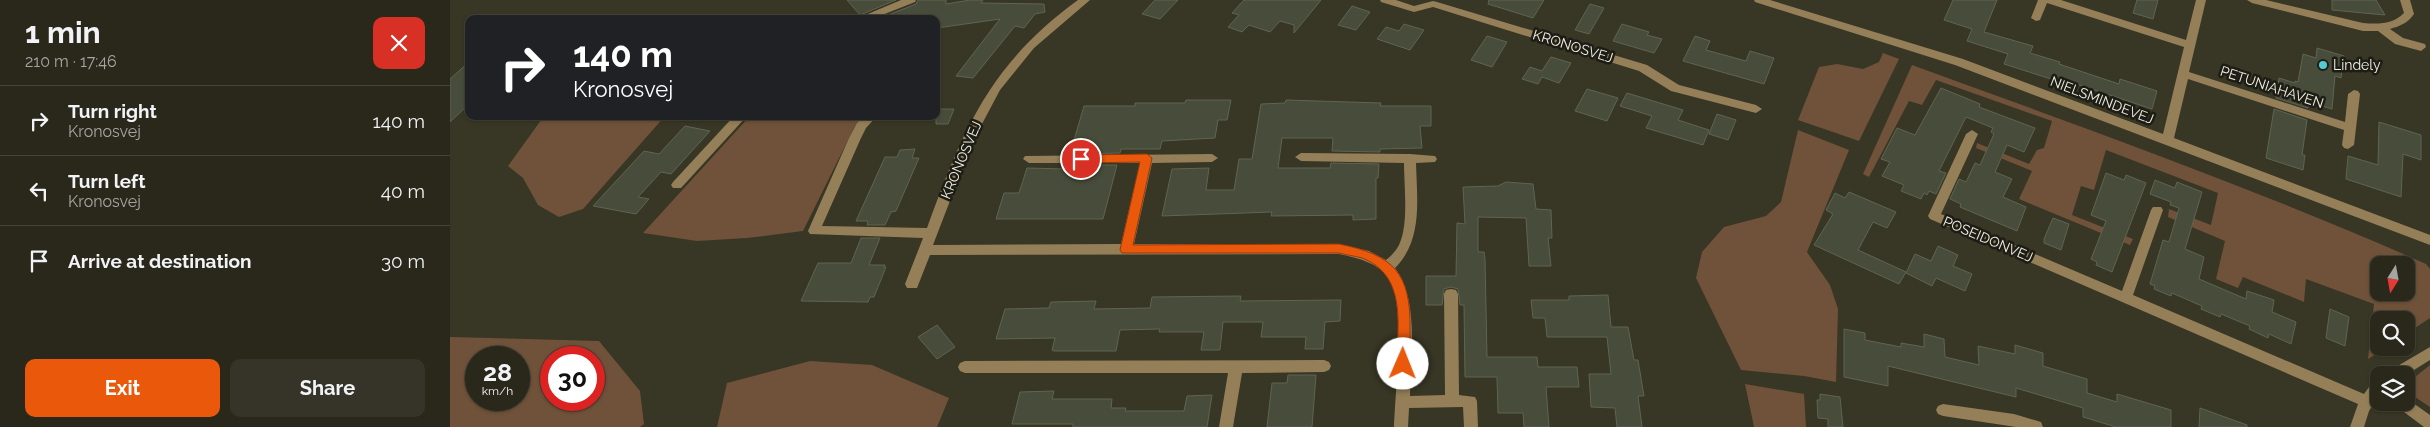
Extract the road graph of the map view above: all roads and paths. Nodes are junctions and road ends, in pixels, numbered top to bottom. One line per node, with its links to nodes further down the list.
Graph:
1 (911, 0): 12 (street)
2 (1067, 0): 10 (street, KRONOSVEJ)
3 (1385, 0): 19 (street, KRONOSVEJ)
4 (1759, 0): 24 (street, NIELSMINDEVEJ)
5 (2043, 0): 13 (street)
6 (2050, 0): 15 (street)
7 (2201, 0): 15 (street)
8 (2252, 0): 11 (street)
9 (2405, 0): 14 (street)
10 (1082, 2): 34 (street, KRONOSVEJ)
11 (2274, 3): 14 (street)
12 (872, 15)
13 (2036, 18)
14 (2381, 28): 16 (street)
15 (2191, 45): 17 (street)
16 (2421, 47)
17 (2184, 74): 22 (street, PETUNIAHAVEN); 24 (street)
18 (2354, 94): 22 (street)
19 (1756, 109)
20 (737, 120): 32 (street)
21 (867, 120): 34 (street)
22 (2350, 128): 25 (street)
23 (1972, 134): 41 (street, POSEIDONVEJ)
24 (2167, 141): 35 (street, NIELSMINDEVEJ)
25 (2348, 145)
26 (1301, 157): 29 (street)
27 (1147, 158): 28 (street); 30 (street); 37 (street)
28 (1212, 158)
29 (1410, 158): 31 (street); 38 (street)
30 (1029, 159)
31 (1431, 159)
32 (677, 185)
33 (2157, 210): 41 (street)
34 (932, 233): 36 (street, KRONOSVEJ)
35 (2430, 240)
36 (926, 250): 37 (street); 39 (street, KRONOSVEJ)
37 (1126, 250): 38 (street)
38 (1387, 268): 50 (street)
39 (912, 284)
40 (1450, 294): 48 (street)
41 (2126, 297): 49 (street, POSEIDONVEJ)
42 (2430, 353): 44 (street)
43 (1324, 366): 46 (street)
44 (2409, 366)
45 (965, 367): 46 (street)
46 (1236, 367): 54 (street)
47 (2370, 396): 49 (street)
48 (1452, 400): 50 (street); 56 (street)
49 (2366, 401): 58 (street)
50 (1402, 402): 55 (street)
51 (1943, 410): 57 (street)
52 (2414, 411): 53 (street)
53 (2430, 423)
54 (1226, 427)
55 (1401, 427)
56 (1471, 427)
57 (2036, 427)
58 (2357, 427)

